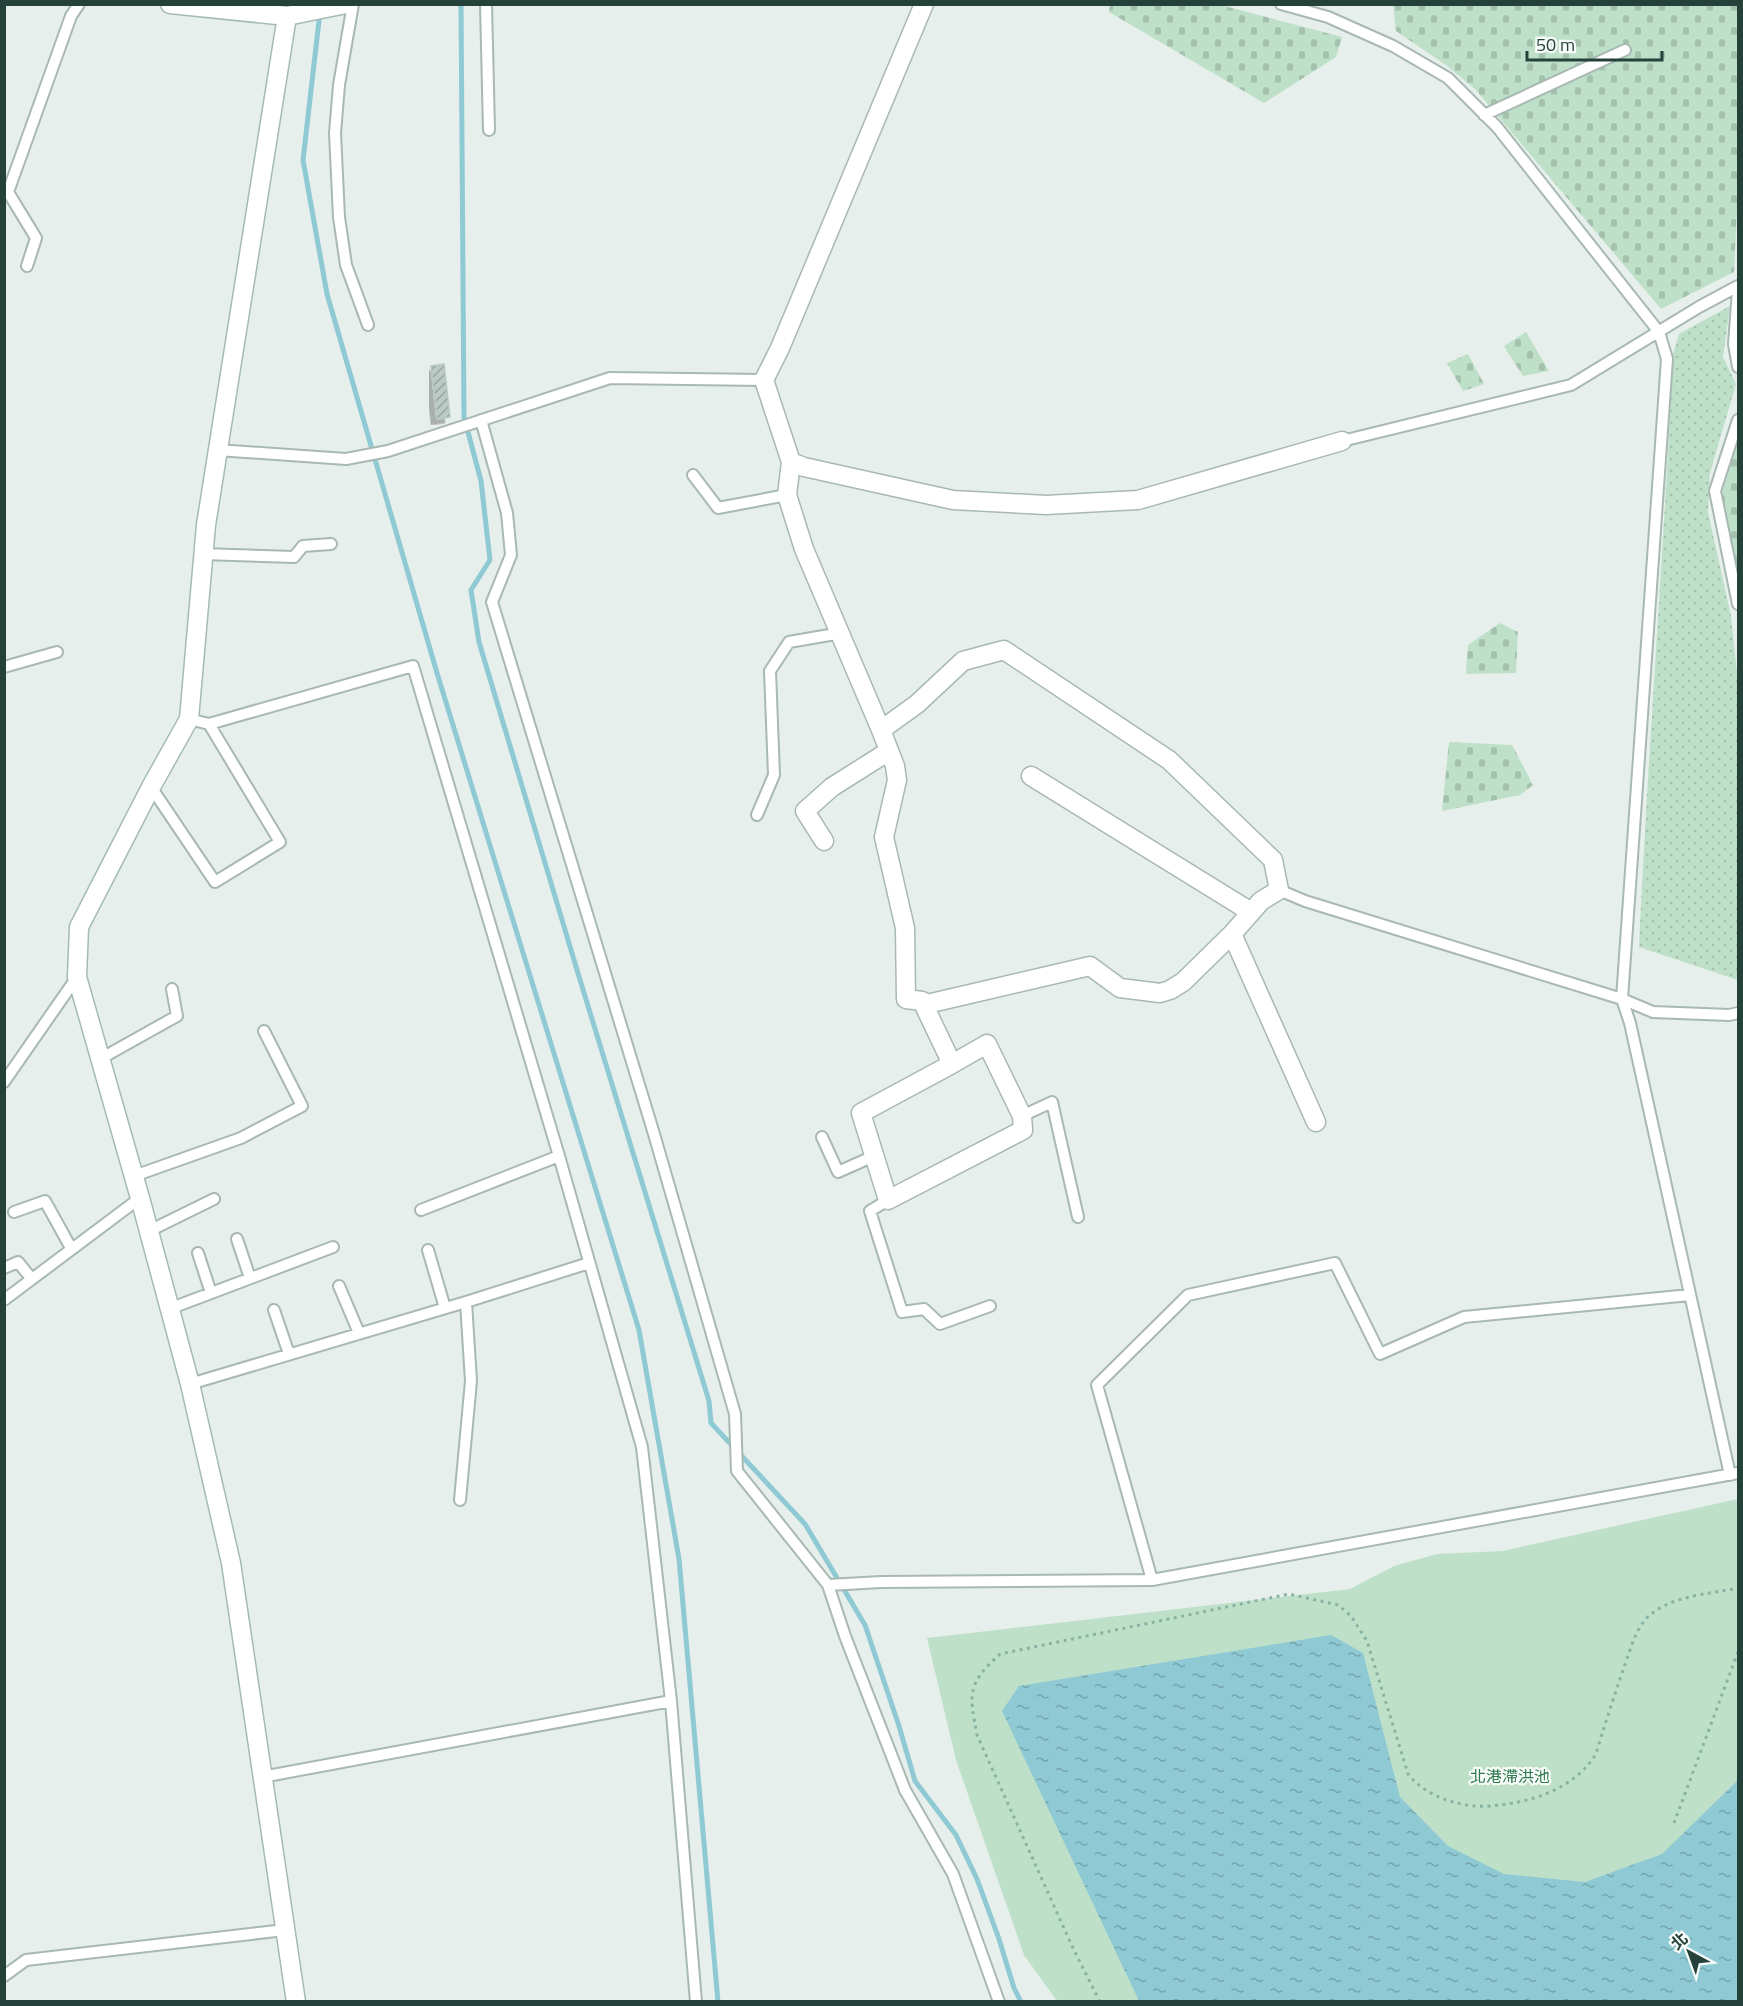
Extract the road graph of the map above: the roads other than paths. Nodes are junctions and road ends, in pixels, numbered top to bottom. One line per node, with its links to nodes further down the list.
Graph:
1 (79, 4): 12 (lane)
2 (170, 4): 8 (street)
3 (346, 4): 8 (street)
4 (353, 4): 14 (lane)
5 (486, 4): 11 (lane)
6 (924, 4): 17 (street)
7 (1281, 4): 10 (lane)
8 (288, 10): 21 (street)
9 (1624, 50): 10 (lane)
10 (1484, 115): 15 (lane)
11 (489, 130)
12 (27, 266)
13 (1738, 288): 15 (lane); 16 (lane)
14 (368, 325)
15 (1659, 332): 20 (lane); 44 (lane)
16 (1738, 368)
17 (764, 380): 19 (lane); 22 (street)
18 (1738, 420): 27 (lane)
19 (478, 422): 21 (lane); 88 (lane)
20 (1342, 441): 22 (street)
21 (218, 450): 26 (street)
22 (790, 462): 24 (street)
23 (693, 475): 24 (lane)
24 (786, 495): 28 (street)
25 (331, 544): 26 (lane)
26 (203, 554): 31 (street)
27 (1738, 604)
28 (841, 633): 33 (street); 37 (lane)
29 (57, 652): 30 (lane)
30 (4, 667)
31 (189, 719): 32 (lane); 36 (street)
32 (209, 724): 36 (lane); 54 (lane)
33 (881, 730): 34 (street); 39 (street)
34 (889, 751): 38 (street); 45 (street)
35 (1031, 776): 40 (street)
36 (151, 787): 42 (street)
37 (757, 815)
38 (825, 841)
39 (1279, 890): 40 (street); 44 (lane)
40 (1251, 912): 41 (street)
41 (1232, 934): 45 (street); 52 (street)
42 (77, 977): 48 (street); 50 (lane)
43 (172, 989): 48 (lane)
44 (1622, 999): 46 (lane); 75 (lane)
45 (922, 1001): 49 (street)
46 (1738, 1013)
47 (264, 1031): 56 (lane)
48 (100, 1059): 56 (street)
49 (952, 1064): 51 (street); 55 (street)
50 (4, 1082)
51 (1022, 1116): 59 (street); 62 (lane)
52 (1316, 1122)
53 (822, 1137): 55 (lane)
54 (559, 1156): 60 (lane); 69 (lane)
55 (874, 1156): 59 (street)
56 (134, 1176): 57 (street)
57 (140, 1198): 63 (street); 66 (lane)
58 (214, 1199): 63 (lane)
59 (888, 1200): 78 (lane)
60 (421, 1210)
61 (14, 1212): 66 (lane)
62 (1078, 1217)
63 (149, 1231): 80 (street)
64 (237, 1239): 72 (lane)
65 (333, 1247): 72 (lane)
66 (71, 1248): 71 (lane)
67 (428, 1250): 79 (lane)
68 (198, 1253): 74 (lane)
69 (589, 1263): 77 (lane); 89 (lane)
70 (4, 1268): 71 (lane)
71 (31, 1278): 76 (lane)
72 (250, 1278): 74 (lane)
73 (339, 1286): 82 (lane)
74 (211, 1293): 80 (lane)
75 (1690, 1295): 85 (lane); 87 (lane)
76 (4, 1300)
77 (466, 1302): 79 (lane); 86 (lane)
78 (990, 1306)
79 (445, 1308): 82 (lane)
80 (169, 1309): 84 (street)
81 (274, 1310): 83 (lane)
82 (359, 1333): 83 (lane)
83 (289, 1354): 84 (lane)
84 (190, 1384): 90 (street)
85 (1734, 1474): 87 (lane)
86 (460, 1500)
87 (1152, 1580): 88 (lane)
88 (828, 1585): 95 (lane)
89 (671, 1701): 90 (lane); 94 (lane)
90 (262, 1777): 91 (street)
91 (285, 1930): 92 (lane); 93 (street)
92 (4, 1976)
93 (296, 2001)
94 (696, 2001)
95 (999, 2001)

